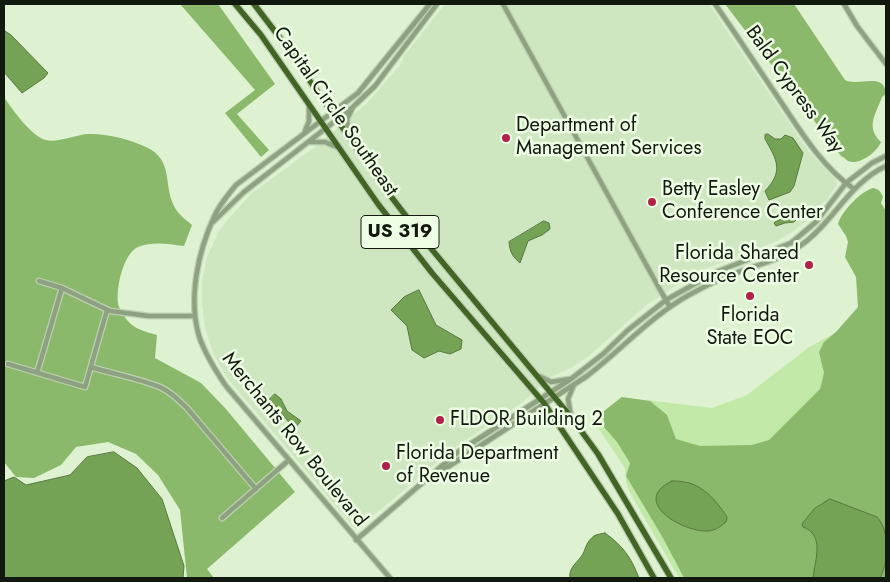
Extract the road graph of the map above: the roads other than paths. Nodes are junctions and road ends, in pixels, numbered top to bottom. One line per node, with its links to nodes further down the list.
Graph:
1 (235, 4): 11 (main road, Capital Circle Southeast / US 319)
2 (254, 4): 13 (main road, Capital Circle Southeast / US 319)
3 (430, 4): 8 (street, Merchants Row Boulevard)
4 (437, 4): 9 (street, Merchants Row Boulevard)
5 (503, 4): 28 (street)
6 (715, 4): 23 (street, Bald Cypress Way)
7 (844, 4): 10 (street)
8 (392, 51): 9 (street); 13 (street, Merchants Row Boulevard)
9 (398, 56): 12 (street, Merchants Row Boulevard)
10 (886, 63)
11 (308, 104): 15 (main road, Capital Circle Southeast / US 319); 17 (street)
12 (353, 107): 14 (street, Merchants Row Boulevard); 18 (street)
13 (332, 113): 14 (main road, Capital Circle Southeast / US 319); 15 (street, Merchants Row Boulevard)
14 (337, 120): 16 (street, Merchants Row Boulevard); 18 (main road, Capital Circle Southeast / US 319)
15 (321, 121): 16 (main road, Capital Circle Southeast / US 319); 17 (street, Merchants Row Boulevard)
16 (326, 128): 19 (street, Merchants Row Boulevard); 20 (main road, Capital Circle Southeast / US 319)
17 (304, 133): 25 (street, Merchants Row Boulevard)
18 (349, 136): 37 (main road, Capital Circle Southeast / US 319)
19 (307, 142): 20 (street); 25 (street, Merchants Row Boulevard)
20 (338, 147): 41 (main road, Capital Circle Southeast / US 319)
21 (886, 156): 23 (street)
22 (886, 166): 24 (street)
23 (846, 183): 24 (street, Bald Cypress Way); 28 (street)
24 (854, 189): 29 (street)
25 (212, 223): 31 (street, Merchants Row Boulevard)
26 (39, 281): 27 (street)
27 (62, 288): 30 (street); 36 (street)
28 (666, 300): 29 (street); 32 (street)
29 (670, 307): 33 (street)
30 (107, 310): 31 (street); 35 (street)
31 (195, 316): 43 (street, Merchants Row Boulevard)
32 (628, 330): 33 (street); 38 (street)
33 (635, 336): 39 (street)
34 (8, 364): 36 (street)
35 (90, 367): 36 (street); 45 (street)
36 (37, 373)
37 (536, 374): 38 (street); 40 (main road, Capital Circle Southeast / US 319)
38 (571, 379): 40 (street)
39 (574, 385): 40 (street); 42 (street)
40 (552, 395): 41 (street); 42 (main road, Capital Circle Southeast / US 319)
41 (542, 401): 44 (street); 44 (street); 49 (main road, Capital Circle Southeast / US 319)
42 (571, 417): 50 (main road, Capital Circle Southeast / US 319)
43 (289, 460): 45 (street); 47 (street, Merchants Row Boulevard)
44 (422, 483): 47 (street)
45 (256, 488): 46 (street)
46 (222, 518)
47 (356, 540): 48 (street, Merchants Row Boulevard)
48 (390, 578)
49 (654, 578)
50 (671, 578)

